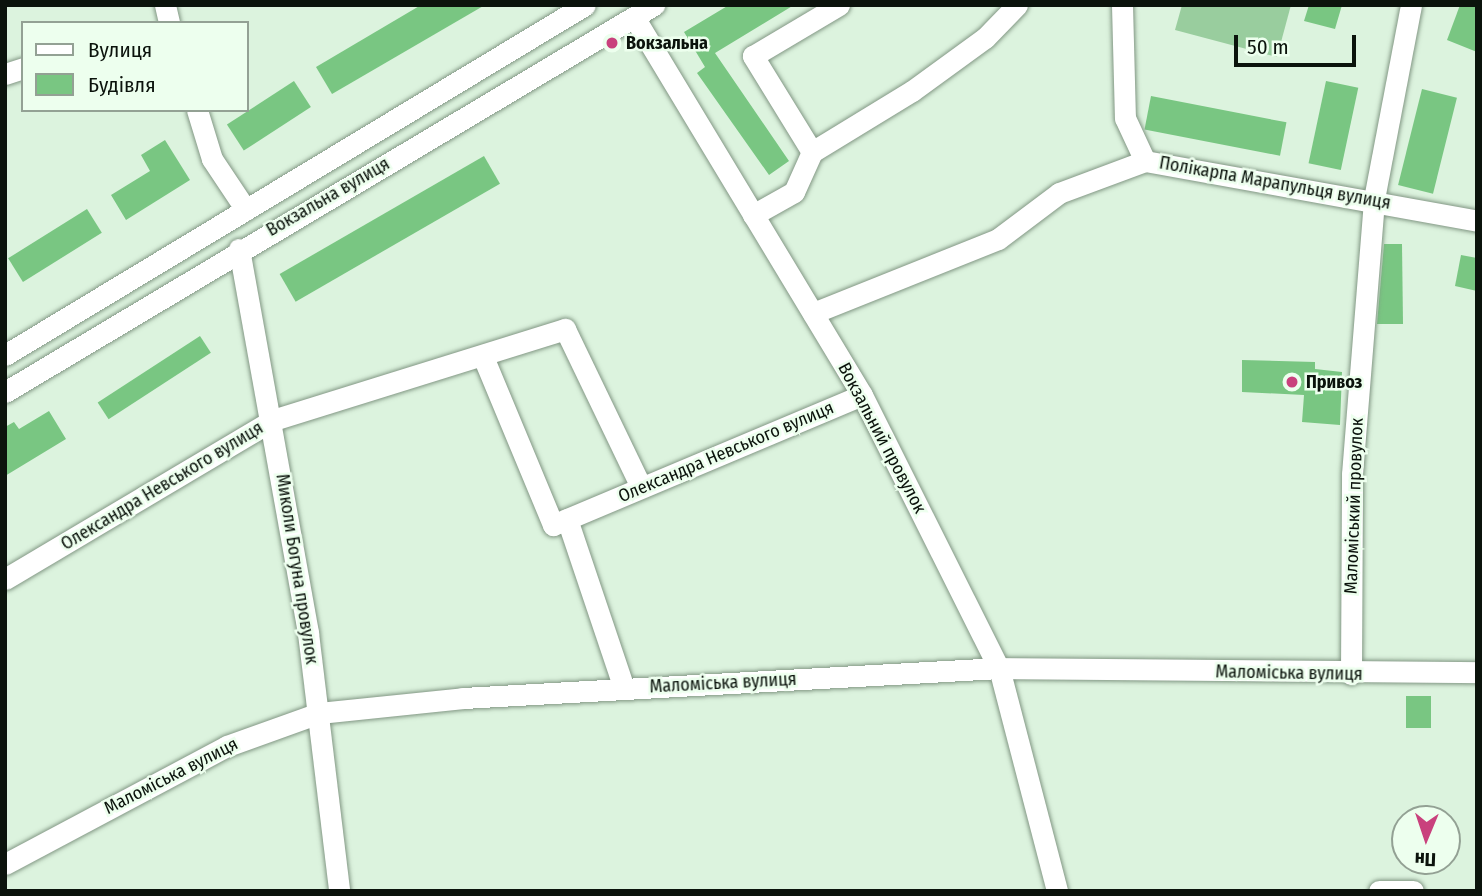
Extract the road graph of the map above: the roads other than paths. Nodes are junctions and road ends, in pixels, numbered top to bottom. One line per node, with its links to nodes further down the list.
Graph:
1 (654, 5): 7 (street, Вокзальна вулиця)
2 (839, 5): 9 (street)
3 (1017, 5): 9 (street)
4 (1122, 5): 10 (street)
5 (1411, 5): 11 (street, Маломіський провулок)
6 (575, 8): 12 (street, Вокзальна вулиця)
7 (634, 18): 13 (street, Вокзальний провулок); 15 (street, Вокзальна вулиця)
8 (198, 112): 12 (street)
9 (812, 152): 13 (street)
10 (1145, 161): 11 (street, Полікарпа Марапульця вулиця); 16 (street, Полікарпа Марапульця вулиця)
11 (1374, 198): 14 (street, Полікарпа Марапульця вулиця); 27 (street, Маломіський провулок)
12 (246, 210): 17 (street, Вокзальна вулиця)
13 (753, 215): 16 (street, Вокзальний провулок)
14 (1477, 221)
15 (239, 249): 19 (street, Вокзальна вулиця); 21 (street, Миколи Богуна провулок)
16 (813, 313): 20 (street, Вокзальний провулок)
17 (5, 355)
18 (484, 359): 21 (street, Олександра Невського вулиця); 22 (street, Олександра Невського вулиця); 23 (street)
19 (5, 392)
20 (862, 395): 22 (street, Олександра Невського вулиця); 25 (street, Вокзальний провулок)
21 (273, 420): 24 (street, Олександра Невського вулиця); 29 (street, Миколи Богуна провулок)
22 (641, 487): 23 (street, Олександра Невського вулиця)
23 (560, 522): 28 (street)
24 (5, 579)
25 (999, 668): 27 (street, Маломіська вулиця); 28 (street, Маломіська вулиця); 32 (street, Вокзальний провулок)
26 (1477, 672): 27 (street, Маломіська вулиця)
27 (1351, 674)
28 (624, 688): 29 (street, Маломіська вулиця)
29 (319, 713): 30 (street, Маломіська вулиця); 31 (street, Миколи Богуна провулок)
30 (5, 864)
31 (339, 891)
32 (1057, 891)
33 (1379, 891): 34 (street)
34 (1413, 891)

